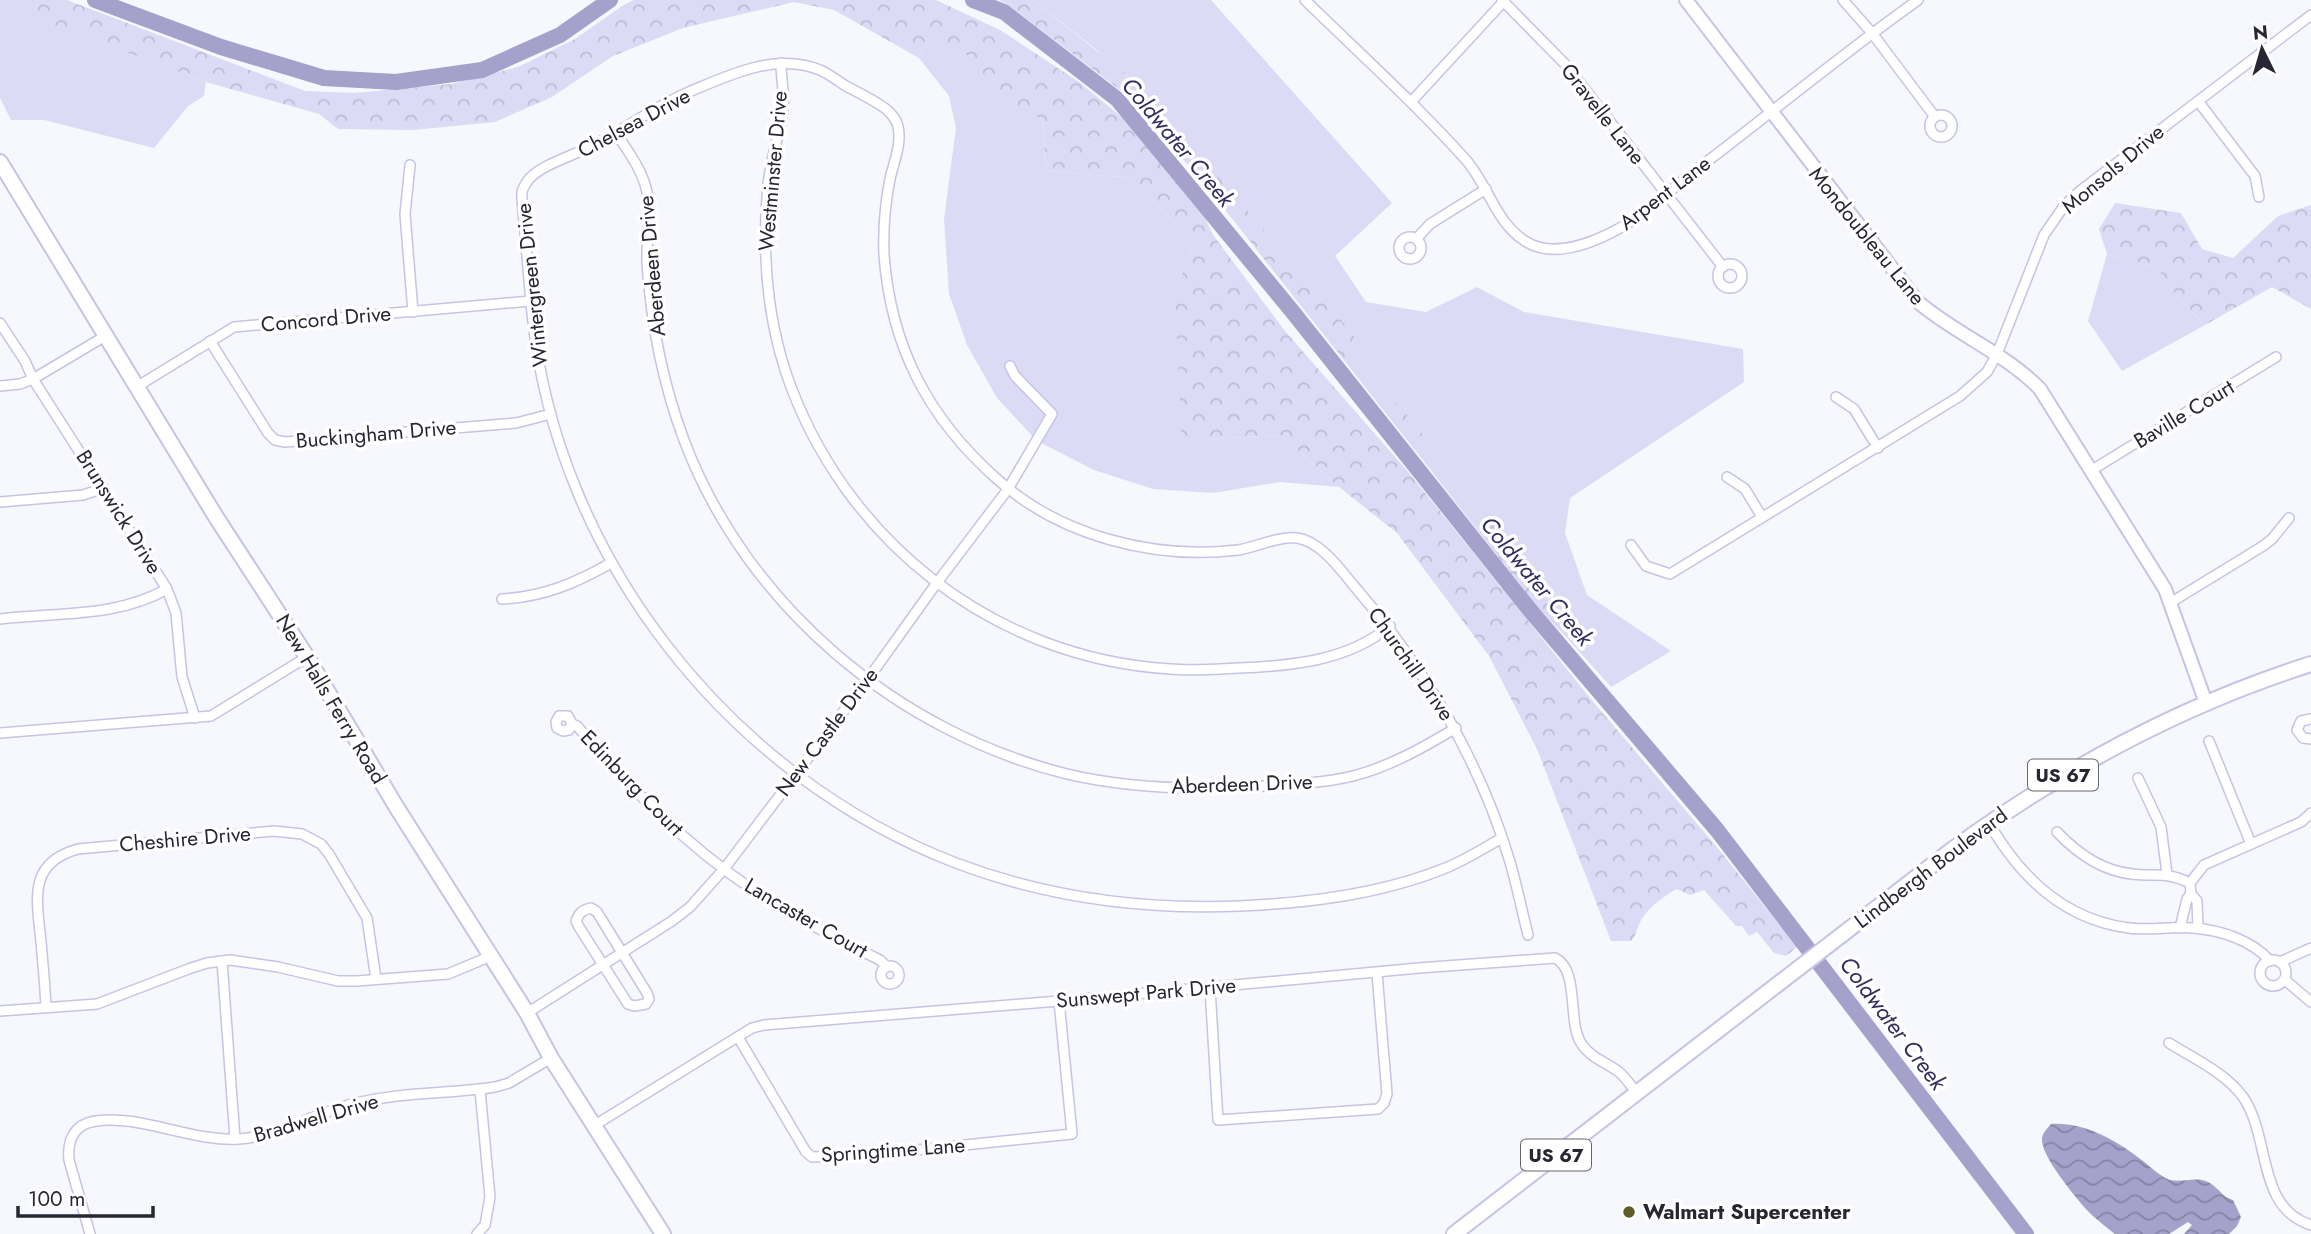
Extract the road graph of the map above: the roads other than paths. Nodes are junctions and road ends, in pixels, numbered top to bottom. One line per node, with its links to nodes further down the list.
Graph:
1 (1305, 0): 10 (street, Arpent Lane)
2 (1686, 0): 11 (street, Mondoubleau Lane)
3 (1843, 0): 7 (street)
4 (1918, 0): 7 (street, Arpent Lane)
5 (1504, 1): 10 (street); 19 (street, Gravelle Lane)
6 (2311, 15): 9 (street, Monsols Drive)
7 (1872, 33): 11 (street, Arpent Lane); 12 (street)
8 (781, 63): 13 (street, Chelsea Drive); 14 (street, Chelsea Drive); 46 (street, Westminster Drive)
9 (2198, 101): 20 (street); 28 (street, Monsols Drive)
10 (1411, 102): 18 (street, Arpent Lane)
11 (1771, 114): 19 (street, Arpent Lane); 28 (street, Mondoubleau Lane)
12 (1935, 117)
13 (896, 122): 40 (street, Churchill Drive)
14 (616, 133): 17 (street, Chelsea Drive); 54 (street, Aberdeen Drive)
15 (0, 162): 26 (main road, New Halls Ferry Road)
16 (410, 165): 24 (street)
17 (525, 183): 23 (street, Wintergreen Drive)
18 (1486, 189): 19 (street, Arpent Lane); 21 (street)
19 (1664, 194): 22 (street, Gravelle Lane)
20 (2259, 197)
21 (1417, 238)
22 (1723, 267)
23 (531, 301): 24 (street, Concord Drive); 35 (street, Wintergreen Drive)
24 (413, 312): 27 (street, Concord Drive)
25 (0, 323): 31 (street, Brunswick Drive)
26 (107, 335): 31 (street); 33 (main road, New Halls Ferry Road)
27 (210, 341): 33 (street, Concord Drive); 35 (street, Buckingham Drive)
28 (1997, 354): 36 (street, Monsols Drive); 37 (street, Mondoubleau Lane)
29 (2276, 357): 37 (street, Baville Court)
30 (1010, 366): 40 (street, New Castle Drive)
31 (33, 379): 32 (street); 39 (street, Brunswick Drive)
32 (0, 386)
33 (138, 386): 52 (main road, New Halls Ferry Road)
34 (1836, 397): 36 (street)
35 (551, 414): 45 (street, Wintergreen Drive)
36 (1878, 448): 42 (street, Monsols Drive)
37 (2092, 470): 49 (street, Mondoubleau Lane)
38 (1727, 477): 42 (street)
39 (104, 488): 41 (street); 47 (street, Brunswick Drive)
40 (1008, 489): 46 (street, New Castle Drive); 51 (street, Churchill Drive)
41 (0, 502)
42 (1762, 517): 44 (street, Monsols Drive)
43 (2289, 518): 49 (street)
44 (1631, 545)
45 (611, 564): 48 (street); 63 (street, Wintergreen Drive)
46 (936, 584): 51 (street, Westminster Drive); 54 (street, New Castle Drive)
47 (167, 589): 50 (street); 56 (street, Brunswick Drive)
48 (502, 599)
49 (2170, 603): 55 (street, Mondoubleau Lane)
50 (0, 619)
51 (1390, 626): 59 (street, Churchill Drive)
52 (307, 657): 56 (street); 79 (main road, New Halls Ferry Road)
53 (2311, 664): 55 (main road, Lindbergh Boulevard / US 67)
54 (868, 679): 59 (street, Aberdeen Drive); 63 (street, New Castle Drive)
55 (2206, 703): 66 (main road, Lindbergh Boulevard / US 67)
56 (195, 718): 60 (street)
57 (2311, 719): 61 (street)
58 (572, 724): 70 (street, Edinburg Court)
59 (1455, 728): 68 (street, Churchill Drive)
60 (0, 733)
61 (2311, 739)
62 (2209, 741): 69 (street)
63 (796, 774): 68 (street, Wintergreen Drive); 70 (street, New Castle Drive)
64 (2138, 779): 71 (street)
65 (2309, 818): 69 (street)
66 (1989, 823): 74 (street); 97 (main road, Lindbergh Boulevard / US 67)
67 (2057, 832): 71 (street)
68 (1502, 838): 76 (street, Churchill Drive)
69 (2251, 844): 72 (street)
70 (724, 869): 78 (street, New Castle Drive); 83 (street, Lancaster Court)
71 (2167, 874): 72 (street)
72 (2190, 883): 73 (street)
73 (2191, 894): 74 (street); 75 (street)
74 (2180, 928): 75 (street)
75 (2199, 928): 81 (street)
76 (1528, 935)
77 (2311, 948): 81 (street)
78 (624, 952): 82 (street, New Castle Drive); 82 (street); 82 (street)
79 (491, 956): 85 (street); 92 (main road, New Halls Ferry Road)
80 (222, 961): 85 (street); 90 (street); 99 (street)
81 (2275, 961): 86 (street); 86 (street)
82 (602, 964): 92 (street, New Castle Drive)
83 (887, 967)
84 (1377, 973): 87 (street, Sunswept Park Drive); 87 (street); 97 (street, Sunswept Park Drive)
85 (376, 979): 90 (street, Cheshire Drive)
86 (2285, 980): 89 (street)
87 (1210, 988): 88 (street, Sunswept Park Drive)
88 (1059, 1001): 93 (street, Sunswept Park Drive); 93 (street, Springtime Lane)
89 (2311, 1002)
90 (46, 1007): 91 (street)
91 (0, 1011)
92 (527, 1013): 95 (main road, New Halls Ferry Road)
93 (738, 1037): 98 (street, Sunswept Park Drive)
94 (2169, 1043): 100 (street)
95 (551, 1058): 96 (street, Bradwell Drive); 98 (main road, New Halls Ferry Road)
96 (480, 1090): 99 (street, Bradwell Drive); 102 (street)
97 (1637, 1093): 104 (main road, Lindbergh Boulevard / US 67)
98 (595, 1125): 103 (main road, New Halls Ferry Road)
99 (235, 1139): 101 (street, Bradwell Drive)
100 (2311, 1225)
101 (90, 1234)
102 (477, 1234)
103 (663, 1234)
104 (1454, 1234)

